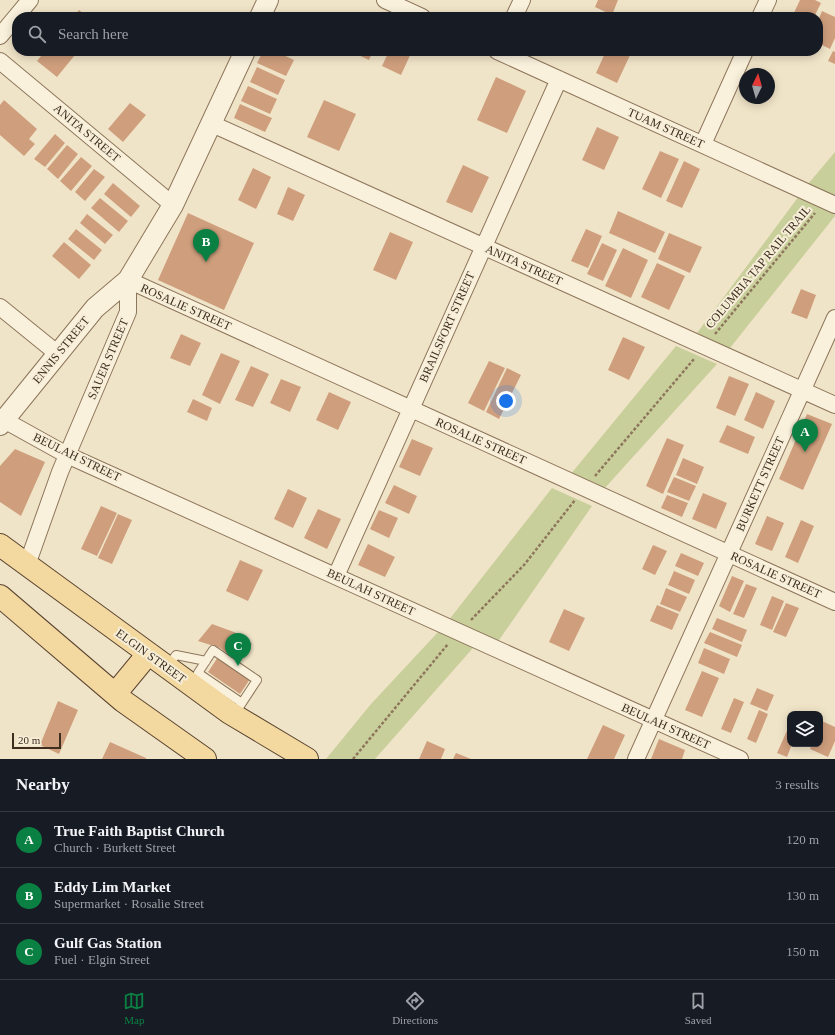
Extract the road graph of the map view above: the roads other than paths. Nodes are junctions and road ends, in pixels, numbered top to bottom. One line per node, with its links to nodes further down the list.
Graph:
1 (30, 0): 6 (street)
2 (268, 0): 7 (street)
3 (385, 0): 8 (street)
4 (522, 0): 9 (street)
5 (768, 0): 10 (street)
6 (20, 12)
7 (262, 12)
8 (411, 12)
9 (516, 12)
10 (762, 12)
11 (12, 22): 12 (street)
12 (0, 36)
13 (242, 56): 18 (street)
14 (509, 56): 17 (street, TUAM STREET)
15 (743, 56): 19 (street)
16 (0, 61): 20 (street, ANITA STREET)
17 (558, 79): 19 (street, TUAM STREET); 22 (street, BRAILSFORT STREET)
18 (212, 124): 20 (street); 22 (street, ANITA STREET)
19 (703, 144): 21 (street, TUAM STREET)
20 (173, 205): 23 (street)
21 (827, 206)
22 (482, 246): 27 (street, ANITA STREET); 29 (street, BRAILSFORT STREET)
23 (128, 280): 26 (street, ENNIS STREET); 29 (street, ROSALIE STREET); 31 (street, SAUER STREET)
24 (0, 307): 26 (street)
25 (835, 318): 27 (street, BURKETT STREET)
26 (58, 354): 30 (street, ENNIS STREET)
27 (802, 390): 28 (street, ANITA STREET); 33 (street, BURKETT STREET)
28 (835, 405)
29 (411, 409): 33 (street, ROSALIE STREET); 35 (street, BRAILSFORT STREET)
30 (2, 423): 31 (street, BEULAH STREET)
31 (67, 455): 34 (street, SAUER STREET); 35 (street, BEULAH STREET)
32 (0, 545): 34 (main road, ELGIN STREET)
33 (730, 554): 37 (street, ROSALIE STREET); 43 (street, BURKETT STREET)
34 (27, 565): 38 (main road, ELGIN STREET)
35 (336, 576): 43 (street, BEULAH STREET)
36 (0, 596): 41 (main road)
37 (835, 602)
38 (148, 654): 40 (main road, ELGIN STREET); 41 (main road)
39 (206, 661): 40 (lane); 42 (lane); 42 (lane)
40 (167, 668): 42 (main road, ELGIN STREET)
41 (115, 694): 44 (main road)
42 (238, 709): 45 (main road, ELGIN STREET)
43 (654, 720): 46 (street, BURKETT STREET); 47 (street, BEULAH STREET)
44 (205, 759)
45 (307, 759)
46 (636, 759)
47 (740, 759)

